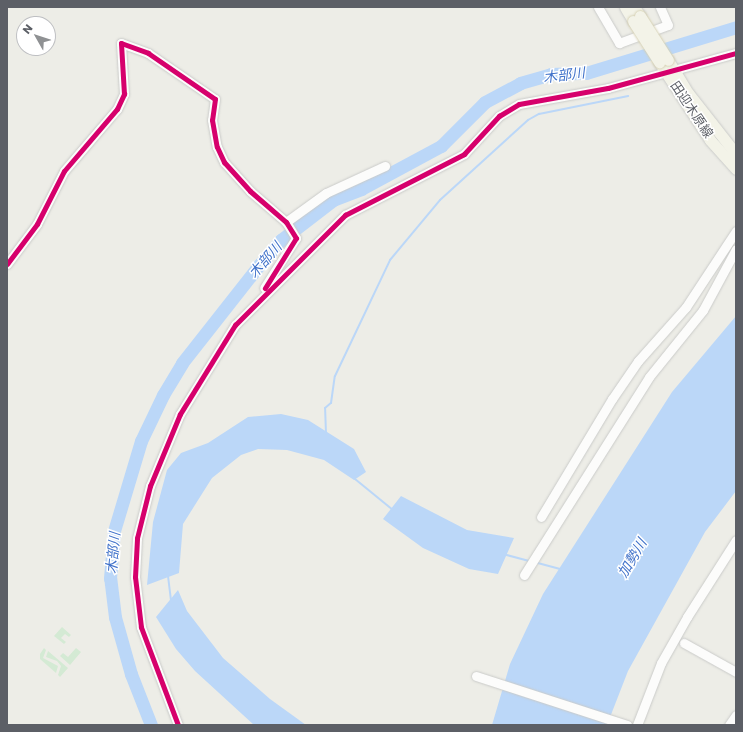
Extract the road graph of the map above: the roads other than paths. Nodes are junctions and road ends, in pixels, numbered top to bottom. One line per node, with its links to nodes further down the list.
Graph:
1 (598, 7): 3 (street)
2 (625, 7): 4 (main road, 田迎木原線)
3 (660, 7)
4 (636, 15): 6 (main road, 田迎木原線, bridge)
5 (736, 53): 6 (street)
6 (670, 71): 7 (main road, 田迎木原線); 9 (main road, 田迎木原線); 14 (street)
7 (736, 154)
8 (385, 166): 10 (street)
9 (736, 169)
10 (288, 224): 13 (street); 14 (street)
11 (736, 231): 15 (street)
12 (736, 249): 17 (street)
13 (7, 264)
14 (256, 301): 22 (street)
15 (541, 518)
16 (736, 540): 24 (street)
17 (524, 575)
18 (684, 643): 19 (street)
19 (736, 672)
20 (476, 676): 23 (street)
21 (736, 715): 25 (street)
22 (178, 725)
23 (627, 725)
24 (637, 725)
25 (729, 725)

